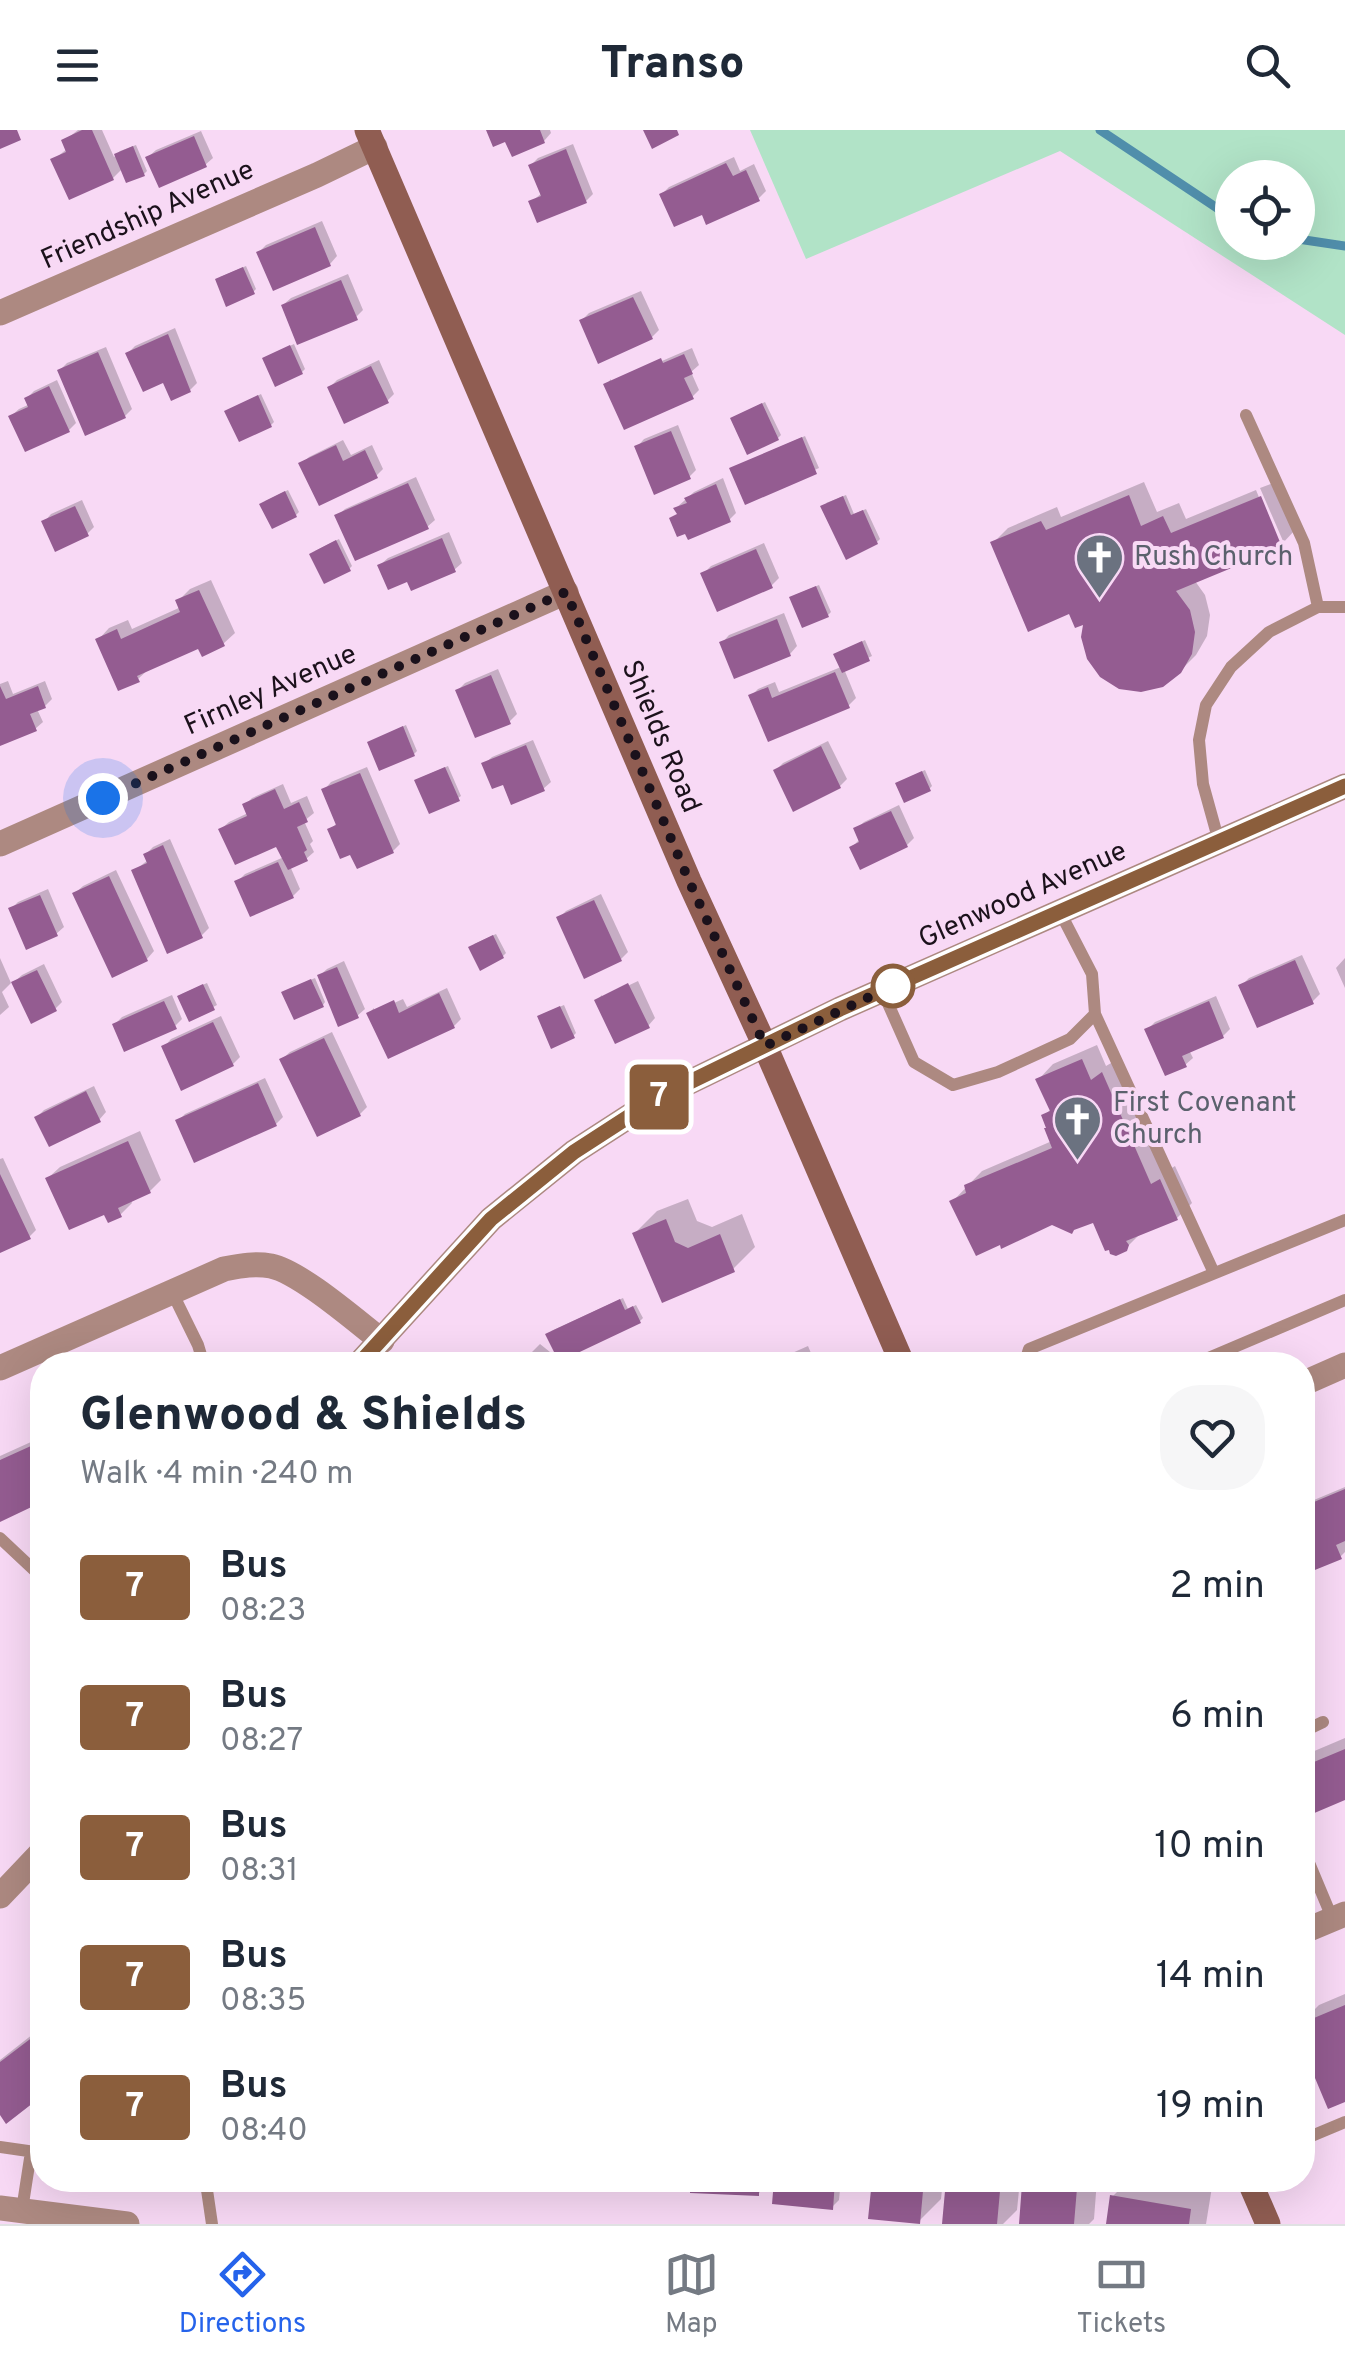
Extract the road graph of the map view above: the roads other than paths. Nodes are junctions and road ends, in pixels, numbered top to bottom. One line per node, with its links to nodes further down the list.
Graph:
1 (371, 139): 2 (street, Friendship Avenue); 4 (main road, Shields Road)
2 (0, 313)
3 (1246, 416): 5 (lane)
4 (566, 592): 9 (street, Firnley Avenue); 13 (main road, Shields Road)
5 (1318, 607): 6 (lane); 8 (lane)
6 (1345, 607)
7 (1345, 786): 8 (street, Glenwood Avenue)
8 (1220, 842): 10 (street, Glenwood Avenue)
9 (0, 844)
10 (1060, 912): 11 (street, Glenwood Avenue); 12 (lane)
11 (882, 990): 12 (lane); 13 (street, Glenwood Avenue)
12 (1095, 1014): 15 (lane)
13 (765, 1046): 18 (street, Glenwood Avenue); 22 (main road, Shields Road)
14 (1345, 1220): 15 (lane)
15 (1214, 1273): 23 (lane)
16 (172, 1292): 18 (street); 19 (street); 20 (lane)
17 (1345, 1300): 24 (lane)
18 (382, 1341): 21 (street, Glenwood Avenue)
19 (36, 1352)
20 (200, 1352)
21 (371, 1352)
22 (897, 1352)
23 (1029, 1352)
24 (1223, 1352)
25 (30, 1355): 27 (street)
26 (1345, 1365): 28 (street)
27 (0, 1368)
28 (1315, 1378)
29 (0, 1538): 30 (lane)
30 (30, 1566)
31 (1323, 1722): 32 (lane)
32 (1315, 1726)
33 (30, 1865): 35 (street)
34 (1315, 1870): 36 (lane)
35 (0, 1896)
36 (1341, 1918): 37 (street)
37 (1315, 1927)
38 (1345, 2122): 39 (lane)
39 (1315, 2135)
40 (0, 2147): 41 (lane)
41 (30, 2151)
42 (30, 2167): 45 (lane)
43 (207, 2192): 47 (lane)
44 (1254, 2192): 48 (main road)
45 (11, 2209): 46 (street)
46 (128, 2224)
47 (212, 2224)
48 (1268, 2224)

